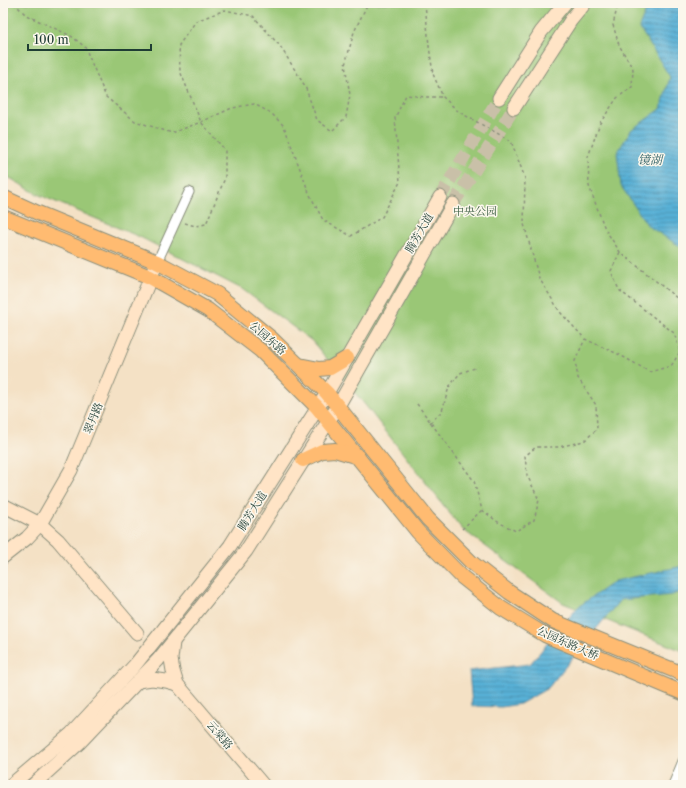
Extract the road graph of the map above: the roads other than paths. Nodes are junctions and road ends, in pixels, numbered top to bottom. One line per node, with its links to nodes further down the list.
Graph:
1 (565, 3): 3 (main road)
2 (585, 3): 4 (main road)
3 (499, 98)
4 (514, 108)
5 (189, 192): 10 (street)
6 (3, 197): 10 (main road, 公园东路)
7 (440, 197): 12 (main road, 腾芳大道)
8 (453, 204): 15 (main road, 腾芳大道)
9 (4, 219): 11 (main road, 公园东路)
10 (157, 262): 11 (main road, 翠丹路); 13 (main road, 公园东路)
11 (150, 277): 16 (main road, 公园东路); 21 (main road, 翠丹路)
12 (347, 358): 13 (main road); 14 (main road, 腾芳大道)
13 (299, 365): 14 (main road, 公园东路)
14 (327, 393): 15 (main road, 公园东路); 16 (main road, 腾芳大道)
15 (338, 406): 17 (main road, 腾芳大道); 23 (main road, 公园东路)
16 (317, 407): 17 (main road, 公园东路); 25 (main road, 腾芳大道)
17 (328, 420): 18 (main road, 公园东路); 19 (main road, 腾芳大道)
18 (358, 457): 19 (main road); 24 (main road, 公园东路)
19 (303, 460): 27 (main road, 腾芳大道)
20 (3, 505): 21 (main road)
21 (40, 524): 22 (main road, 翠丹路); 26 (main road)
22 (3, 557)
23 (471, 562): 29 (main road, 公园东路大桥)
24 (462, 577): 32 (main road, 公园东路大桥)
25 (164, 630): 26 (main road); 28 (main road, 腾芳大道)
26 (137, 633): 28 (main road)
27 (173, 642): 30 (main road, 腾芳大道); 31 (main road)
28 (135, 665): 34 (main road, 腾芳大道)
29 (683, 674)
30 (138, 682): 31 (main road); 35 (main road, 腾芳大道)
31 (177, 684): 36 (main road, 云棠路)
32 (683, 693)
33 (683, 761): 37 (street)
34 (11, 785)
35 (33, 785)
36 (263, 785)
37 (673, 785)

